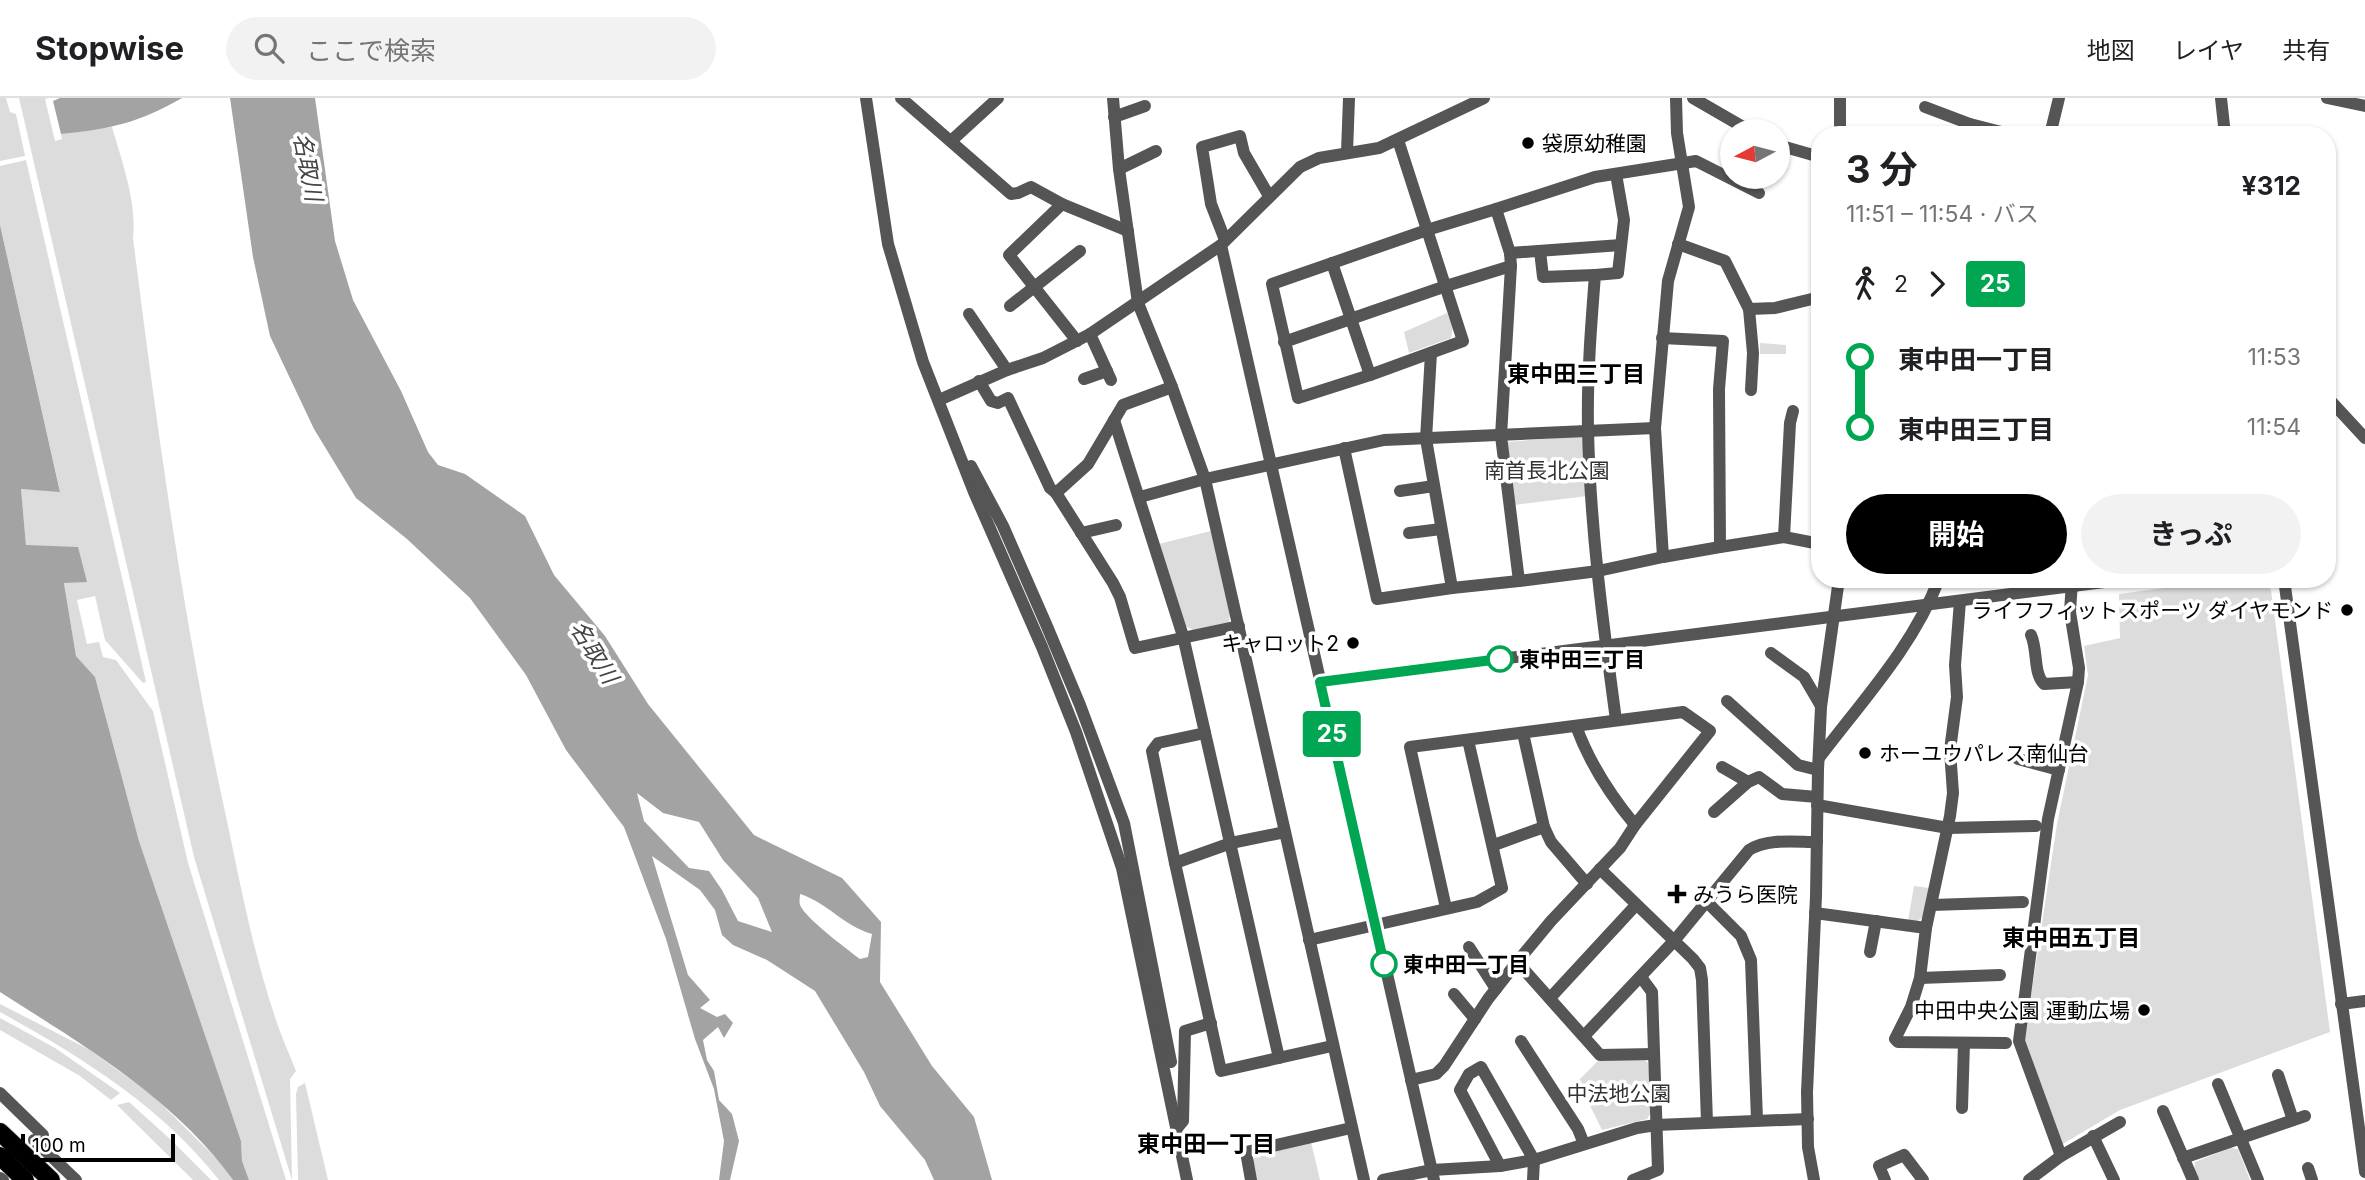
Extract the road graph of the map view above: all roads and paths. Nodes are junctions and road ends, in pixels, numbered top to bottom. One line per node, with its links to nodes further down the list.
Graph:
1 (866, 98): 64 (street)
2 (901, 98): 23 (street)
3 (998, 98): 23 (street)
4 (1113, 98): 16 (street)
5 (1349, 98): 26 (street)
6 (1484, 98): 22 (street)
7 (1676, 98): 28 (street)
8 (1693, 98): 17 (street)
9 (1840, 98): 18 (street)
10 (2059, 98): 20 (street)
11 (2221, 98): 21 (street)
12 (2327, 98): 13 (street)
13 (2356, 103)
14 (1145, 106): 16 (street)
15 (1925, 107): 19 (street)
16 (1114, 117): 29 (street)
17 (1730, 119)
18 (1840, 126)
19 (1962, 126)
20 (2052, 126)
21 (2224, 126)
22 (1398, 140): 26 (street); 36 (street)
23 (951, 141): 33 (street)
24 (1790, 149): 27 (street)
25 (1156, 151): 29 (street)
26 (1347, 153): 32 (street)
27 (1811, 155)
28 (1683, 162): 30 (street); 31 (street); 38 (street)
29 (1119, 169): 35 (street)
30 (1616, 174): 34 (street); 39 (street)
31 (1759, 192)
32 (1269, 196): 37 (street); 37 (street)
33 (1062, 204): 35 (street); 45 (street)
34 (1496, 209): 36 (street); 42 (street)
35 (1128, 230): 48 (street)
36 (1427, 230): 43 (street); 46 (street)
37 (1223, 243): 48 (street); 74 (street)
38 (1678, 244): 50 (street); 54 (street)
39 (1621, 245): 41 (street); 44 (street)
40 (1080, 251): 45 (street)
41 (1540, 251): 42 (street); 44 (street)
42 (1511, 260): 46 (street); 70 (street)
43 (1332, 263): 52 (street); 56 (street)
44 (1595, 275): 69 (street)
45 (1033, 286): 49 (street); 55 (street)
46 (1446, 286): 52 (street); 57 (street)
47 (1811, 299): 50 (street)
48 (1138, 303): 53 (street); 62 (street)
49 (1010, 306)
50 (1749, 309): 63 (street)
51 (969, 314): 58 (street)
52 (1352, 320): 56 (street); 59 (street)
53 (1090, 334): 55 (street); 60 (street)
54 (1662, 338): 68 (street); 86 (street)
55 (1077, 341): 58 (street)
56 (1284, 342): 59 (street)
57 (1431, 353): 59 (street); 72 (street)
58 (1007, 370): 61 (street)
59 (1370, 375)
60 (1084, 379)
61 (979, 381): 64 (street); 78 (street)
62 (1172, 387): 67 (street); 75 (street)
63 (1751, 390)
64 (939, 400): 173 (street)
65 (2336, 407): 71 (street)
66 (1793, 411): 84 (street)
67 (1115, 420): 78 (street); 79 (street)
68 (1655, 428): 69 (street); 87 (street)
69 (1588, 430): 70 (street); 88 (street)
70 (1501, 436): 72 (street); 89 (street)
71 (2365, 438)
72 (1426, 439): 73 (street); 76 (street)
73 (1344, 448): 74 (street); 90 (street)
74 (1272, 464): 75 (street); 104 (street)
75 (1205, 479): 79 (street); 99 (street)
76 (1434, 486): 77 (street); 81 (street)
77 (1400, 491)
78 (1056, 493): 82 (street)
79 (1140, 497): 101 (street)
80 (1116, 524): 82 (street)
81 (1441, 529): 83 (street); 90 (street)
82 (1081, 533): 101 (street)
83 (1409, 533)
84 (1784, 537): 85 (street); 86 (street)
85 (1811, 542)
86 (1720, 547): 87 (street)
87 (1663, 557): 88 (street)
88 (1598, 571): 89 (street); 102 (street)
89 (1519, 581): 90 (street)
90 (1452, 588)
91 (1838, 588): 98 (street)
92 (1935, 588): 97 (street)
93 (2045, 588): 96 (street)
94 (2072, 588): 105 (street)
95 (2285, 588): 152 (street)
96 (1960, 601): 97 (street); 123 (street)
97 (1928, 605): 98 (street); 114 (street)
98 (1833, 617): 102 (street); 107 (street)
99 (1239, 625): 101 (street); 124 (street)
100 (2031, 635): 105 (street)
101 (1183, 636): 110 (street)
102 (1606, 646): 104 (street); 108 (street)
103 (1770, 653): 107 (street)
104 (1320, 682): 138 (street)
105 (2078, 682): 116 (street)
106 (1727, 701): 114 (street)
107 (1821, 707): 114 (street)
108 (1616, 720): 109 (street); 120 (street)
109 (1576, 726): 111 (street); 120 (street)
110 (1205, 733): 126 (street); 128 (street)
111 (1523, 733): 112 (street); 122 (street)
112 (1468, 740): 127 (street); 135 (street)
113 (2018, 759): 116 (street)
114 (1818, 764): 118 (street)
115 (1722, 767): 117 (street)
116 (2059, 770): 180 (street)
117 (1748, 782): 118 (street); 119 (street)
118 (1817, 801): 123 (street); 125 (street)
119 (1714, 812)
120 (1635, 825): 129 (street)
121 (2036, 826): 123 (street)
122 (1544, 827): 127 (street); 130 (street)
123 (1948, 828): 134 (street)
124 (1285, 832): 126 (street); 140 (street)
125 (1816, 842): 132 (street); 136 (street)
126 (1231, 844): 128 (street); 161 (street)
127 (1494, 845): 135 (street)
128 (1175, 863): 154 (street)
129 (1600, 869): 130 (street); 133 (street)
130 (1587, 884): 144 (street)
131 (2023, 902): 134 (street)
132 (1707, 903): 141 (street); 169 (street)
133 (1636, 905): 141 (street); 150 (street)
134 (1932, 905): 139 (street)
135 (1446, 908): 138 (street)
136 (1815, 914): 137 (street); 168 (street)
137 (1876, 921): 139 (street); 143 (street)
138 (1375, 925): 140 (street); 163 (street)
139 (1926, 929): 147 (street)
140 (1309, 940): 159 (street)
141 (1674, 941): 146 (street); 170 (street)
142 (1469, 947): 148 (street)
143 (1870, 952)
144 (1517, 961): 148 (street); 150 (street)
145 (2000, 975): 147 (street)
146 (1641, 977): 155 (street); 160 (street)
147 (1920, 978): 157 (street)
148 (1496, 989): 153 (street)
149 (1454, 995): 153 (street)
150 (1550, 997): 155 (street)
151 (2365, 1001): 152 (street)
152 (2341, 1004): 184 (street)
153 (1475, 1019): 163 (street)
154 (1211, 1023): 161 (street); 173 (street)
155 (1584, 1036): 160 (street)
156 (1521, 1041): 178 (street)
157 (1964, 1043): 158 (street); 166 (street)
158 (2007, 1043)
159 (1332, 1046): 161 (street); 174 (street)
160 (1654, 1054): 172 (street)
161 (1279, 1058)
162 (2278, 1074): 177 (street)
163 (1411, 1080): 185 (street)
164 (2218, 1084): 177 (street)
165 (0, 1093): 189 (street)
166 (1962, 1108)
167 (2163, 1111): 181 (street)
168 (1808, 1119): 169 (street); 197 (street)
169 (1758, 1120): 170 (street)
170 (1707, 1122): 172 (street)
171 (2120, 1122): 176 (street)
172 (1656, 1125): 178 (street); 196 (street)
173 (1178, 1127): 190 (street); 191 (street)
174 (1351, 1128): 192 (street); 193 (street)
175 (0, 1132): 188 (highway)
176 (2093, 1136): 180 (street); 200 (street)
177 (2239, 1138): 181 (street); 202 (street)
178 (1584, 1144): 182 (street)
179 (0, 1156): 187 (highway)
180 (2061, 1156): 186 (street)
181 (2183, 1158): 201 (street)
182 (1534, 1160): 183 (street); 183 (street); 195 (street)
183 (1500, 1166): 185 (street)
184 (2365, 1172)
185 (1433, 1175): 194 (street)
186 (2031, 1179)
187 (25, 1180)
188 (51, 1180)
189 (76, 1180)
190 (1187, 1180)
191 (1194, 1180)
192 (1251, 1180)
193 (1364, 1180)
194 (1383, 1180)
195 (1533, 1180)
196 (1633, 1180)
197 (1814, 1180)
198 (1885, 1180): 199 (street)
199 (1923, 1180)
200 (2114, 1180)
201 (2193, 1180)
202 (2258, 1180)

